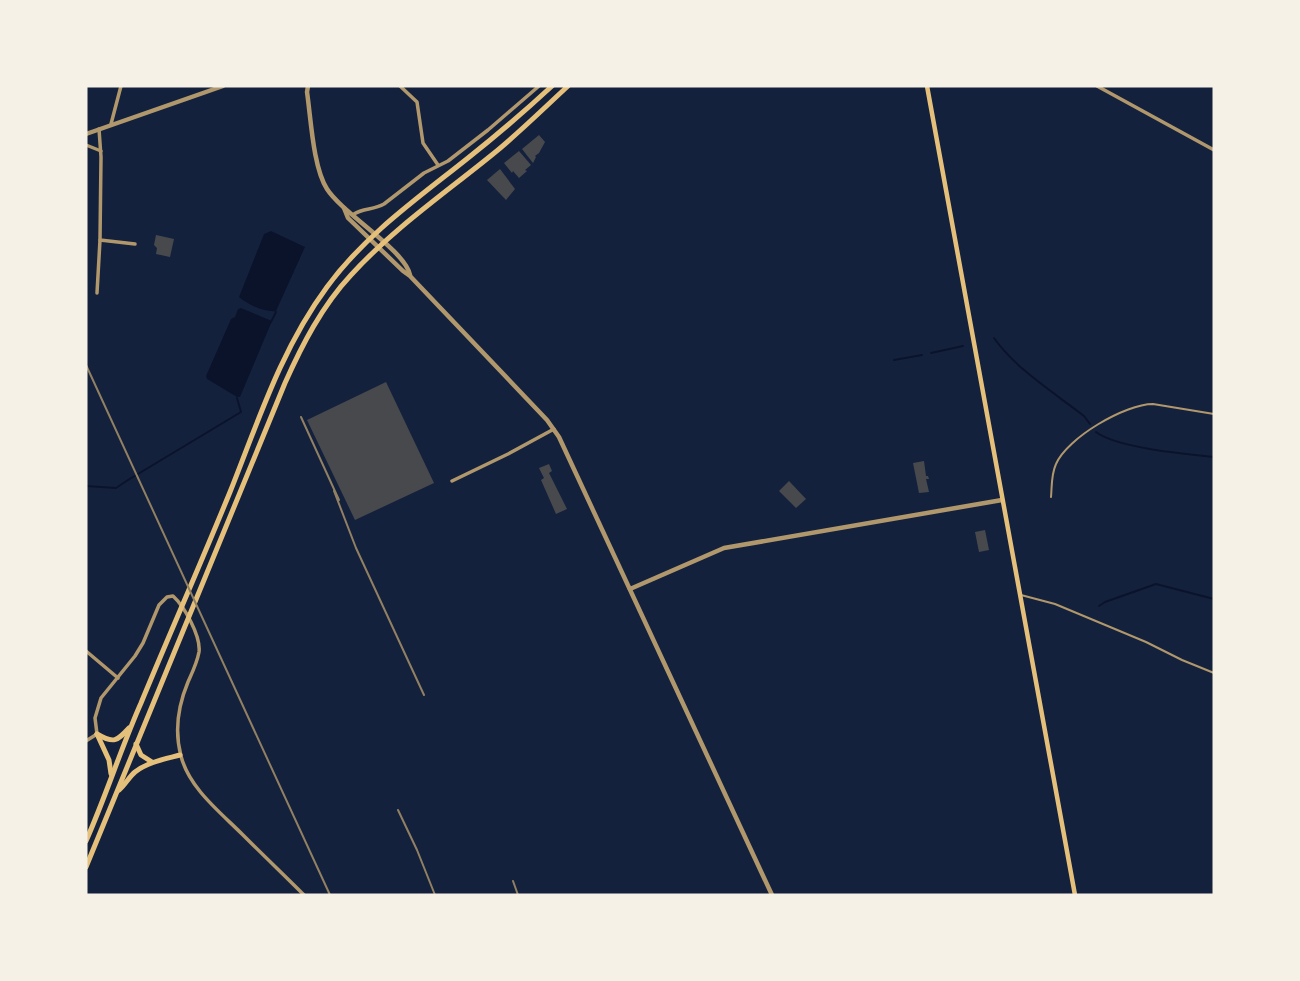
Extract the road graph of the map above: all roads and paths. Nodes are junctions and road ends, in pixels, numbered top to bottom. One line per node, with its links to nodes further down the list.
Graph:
1 (121, 86): 10 (street)
2 (223, 86): 10 (street)
3 (400, 86): 16 (street)
4 (539, 86): 16 (street)
5 (552, 86): 19 (main road)
6 (568, 86): 22 (main road)
7 (927, 86): 28 (main road)
8 (1097, 86): 14 (street)
9 (307, 88): 17 (street)
10 (111, 125): 11 (street)
11 (99, 129): 12 (street); 15 (street)
12 (86, 134)
13 (86, 145): 15 (street)
14 (1214, 150)
15 (101, 151): 20 (street)
16 (438, 166): 18 (street)
17 (344, 208): 18 (street); 19 (street)
18 (354, 214): 19 (street)
19 (372, 236): 22 (street); 34 (main road)
20 (100, 240): 21 (street); 23 (street)
21 (135, 244)
22 (380, 244): 25 (street); 37 (main road)
23 (97, 293)
24 (1214, 414): 27 (lane)
25 (554, 429): 26 (street); 29 (street)
26 (452, 481)
27 (1052, 497)
28 (1002, 500): 29 (street); 30 (main road)
29 (630, 589): 45 (street)
30 (1020, 595): 32 (lane); 46 (main road)
31 (86, 651): 33 (street)
32 (1214, 673)
33 (118, 678): 35 (street); 38 (street)
34 (133, 722): 35 (main road); 40 (main road)
35 (96, 734): 36 (street); 40 (main road)
36 (86, 740)
37 (136, 744): 39 (main road); 41 (main road)
38 (180, 755): 39 (main road); 44 (street)
39 (153, 762): 41 (main road)
40 (111, 777): 42 (main road)
41 (116, 792): 43 (main road)
42 (86, 841)
43 (86, 867)
44 (304, 895)
45 (772, 895)
46 (1075, 895)

